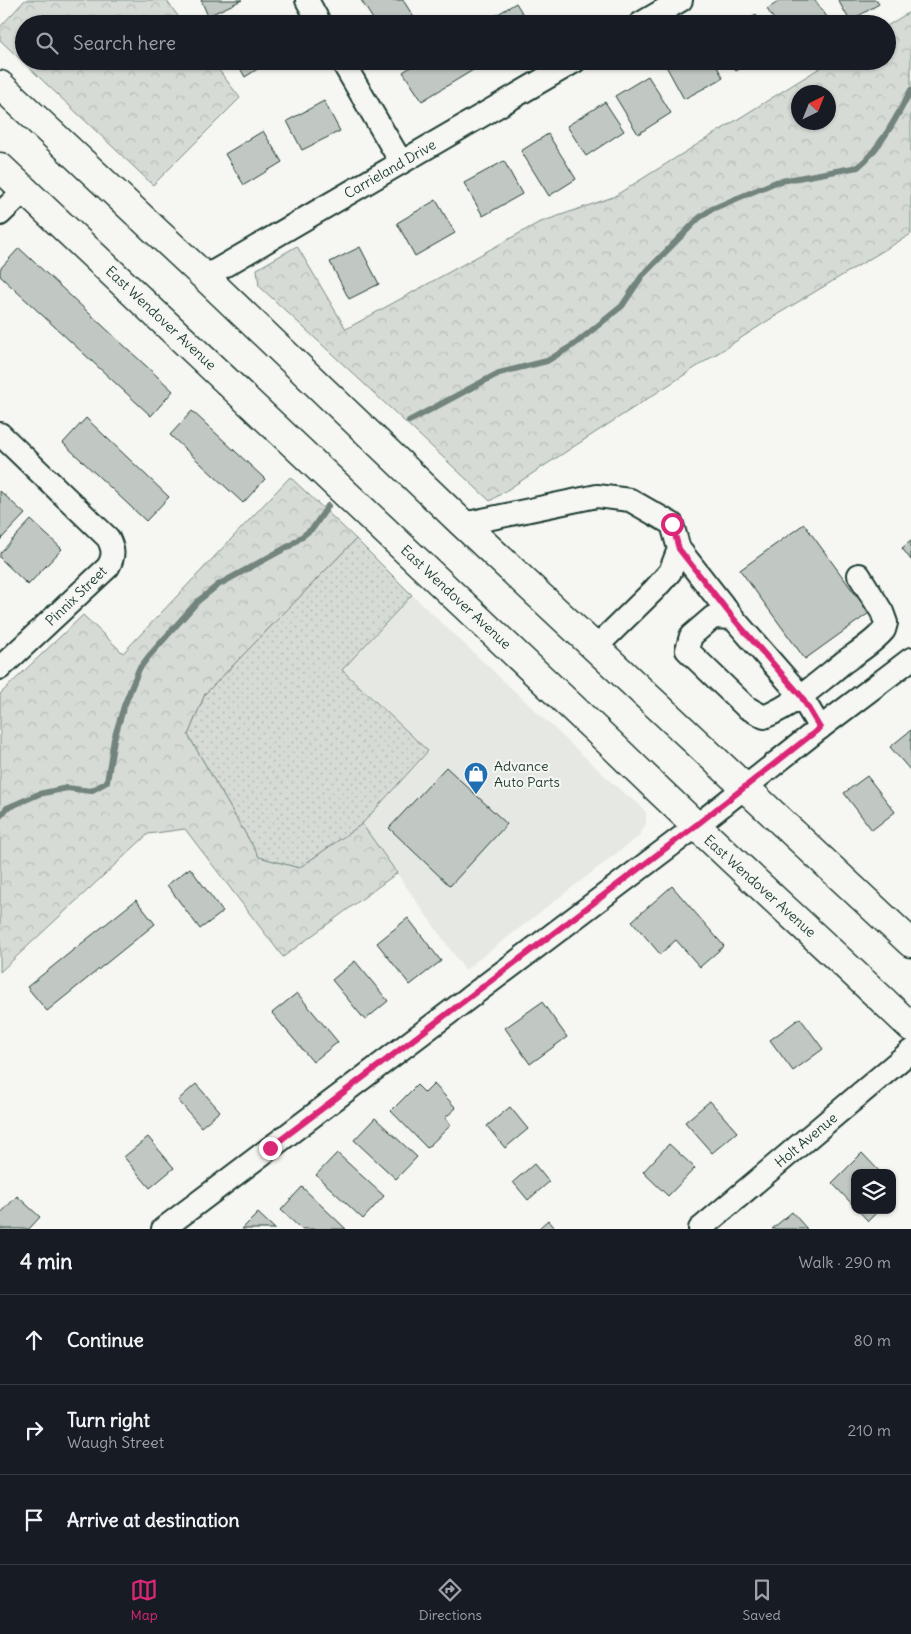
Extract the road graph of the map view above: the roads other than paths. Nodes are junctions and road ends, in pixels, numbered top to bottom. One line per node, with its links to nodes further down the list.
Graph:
1 (307, 0): 3 (street)
2 (681, 0): 4 (street)
3 (315, 15)
4 (655, 15)
5 (347, 70): 8 (street)
6 (559, 70): 8 (street, Carrieland Drive)
7 (0, 85): 12 (highway)
8 (401, 162): 12 (street, Carrieland Drive)
9 (0, 167): 10 (highway, East Wendover Avenue)
10 (25, 190): 11 (street); 24 (highway, East Wendover Avenue)
11 (0, 214)
12 (205, 277): 14 (highway)
13 (0, 434): 20 (street, Pinnix Street)
14 (463, 524): 15 (street); 18 (highway)
15 (679, 549): 17 (street); 18 (street)
16 (859, 575): 21 (street)
17 (733, 618): 21 (street); 21 (street)
18 (595, 648): 23 (highway)
19 (911, 659): 22 (street)
20 (0, 668)
21 (801, 696): 22 (street)
22 (820, 728): 23 (street)
23 (743, 787): 24 (street); 25 (highway)
24 (695, 826): 26 (highway, East Wendover Avenue); 29 (street)
25 (911, 943)
26 (911, 1027)
27 (911, 1051): 28 (street, Holt Avenue)
28 (714, 1225)
29 (163, 1229)

